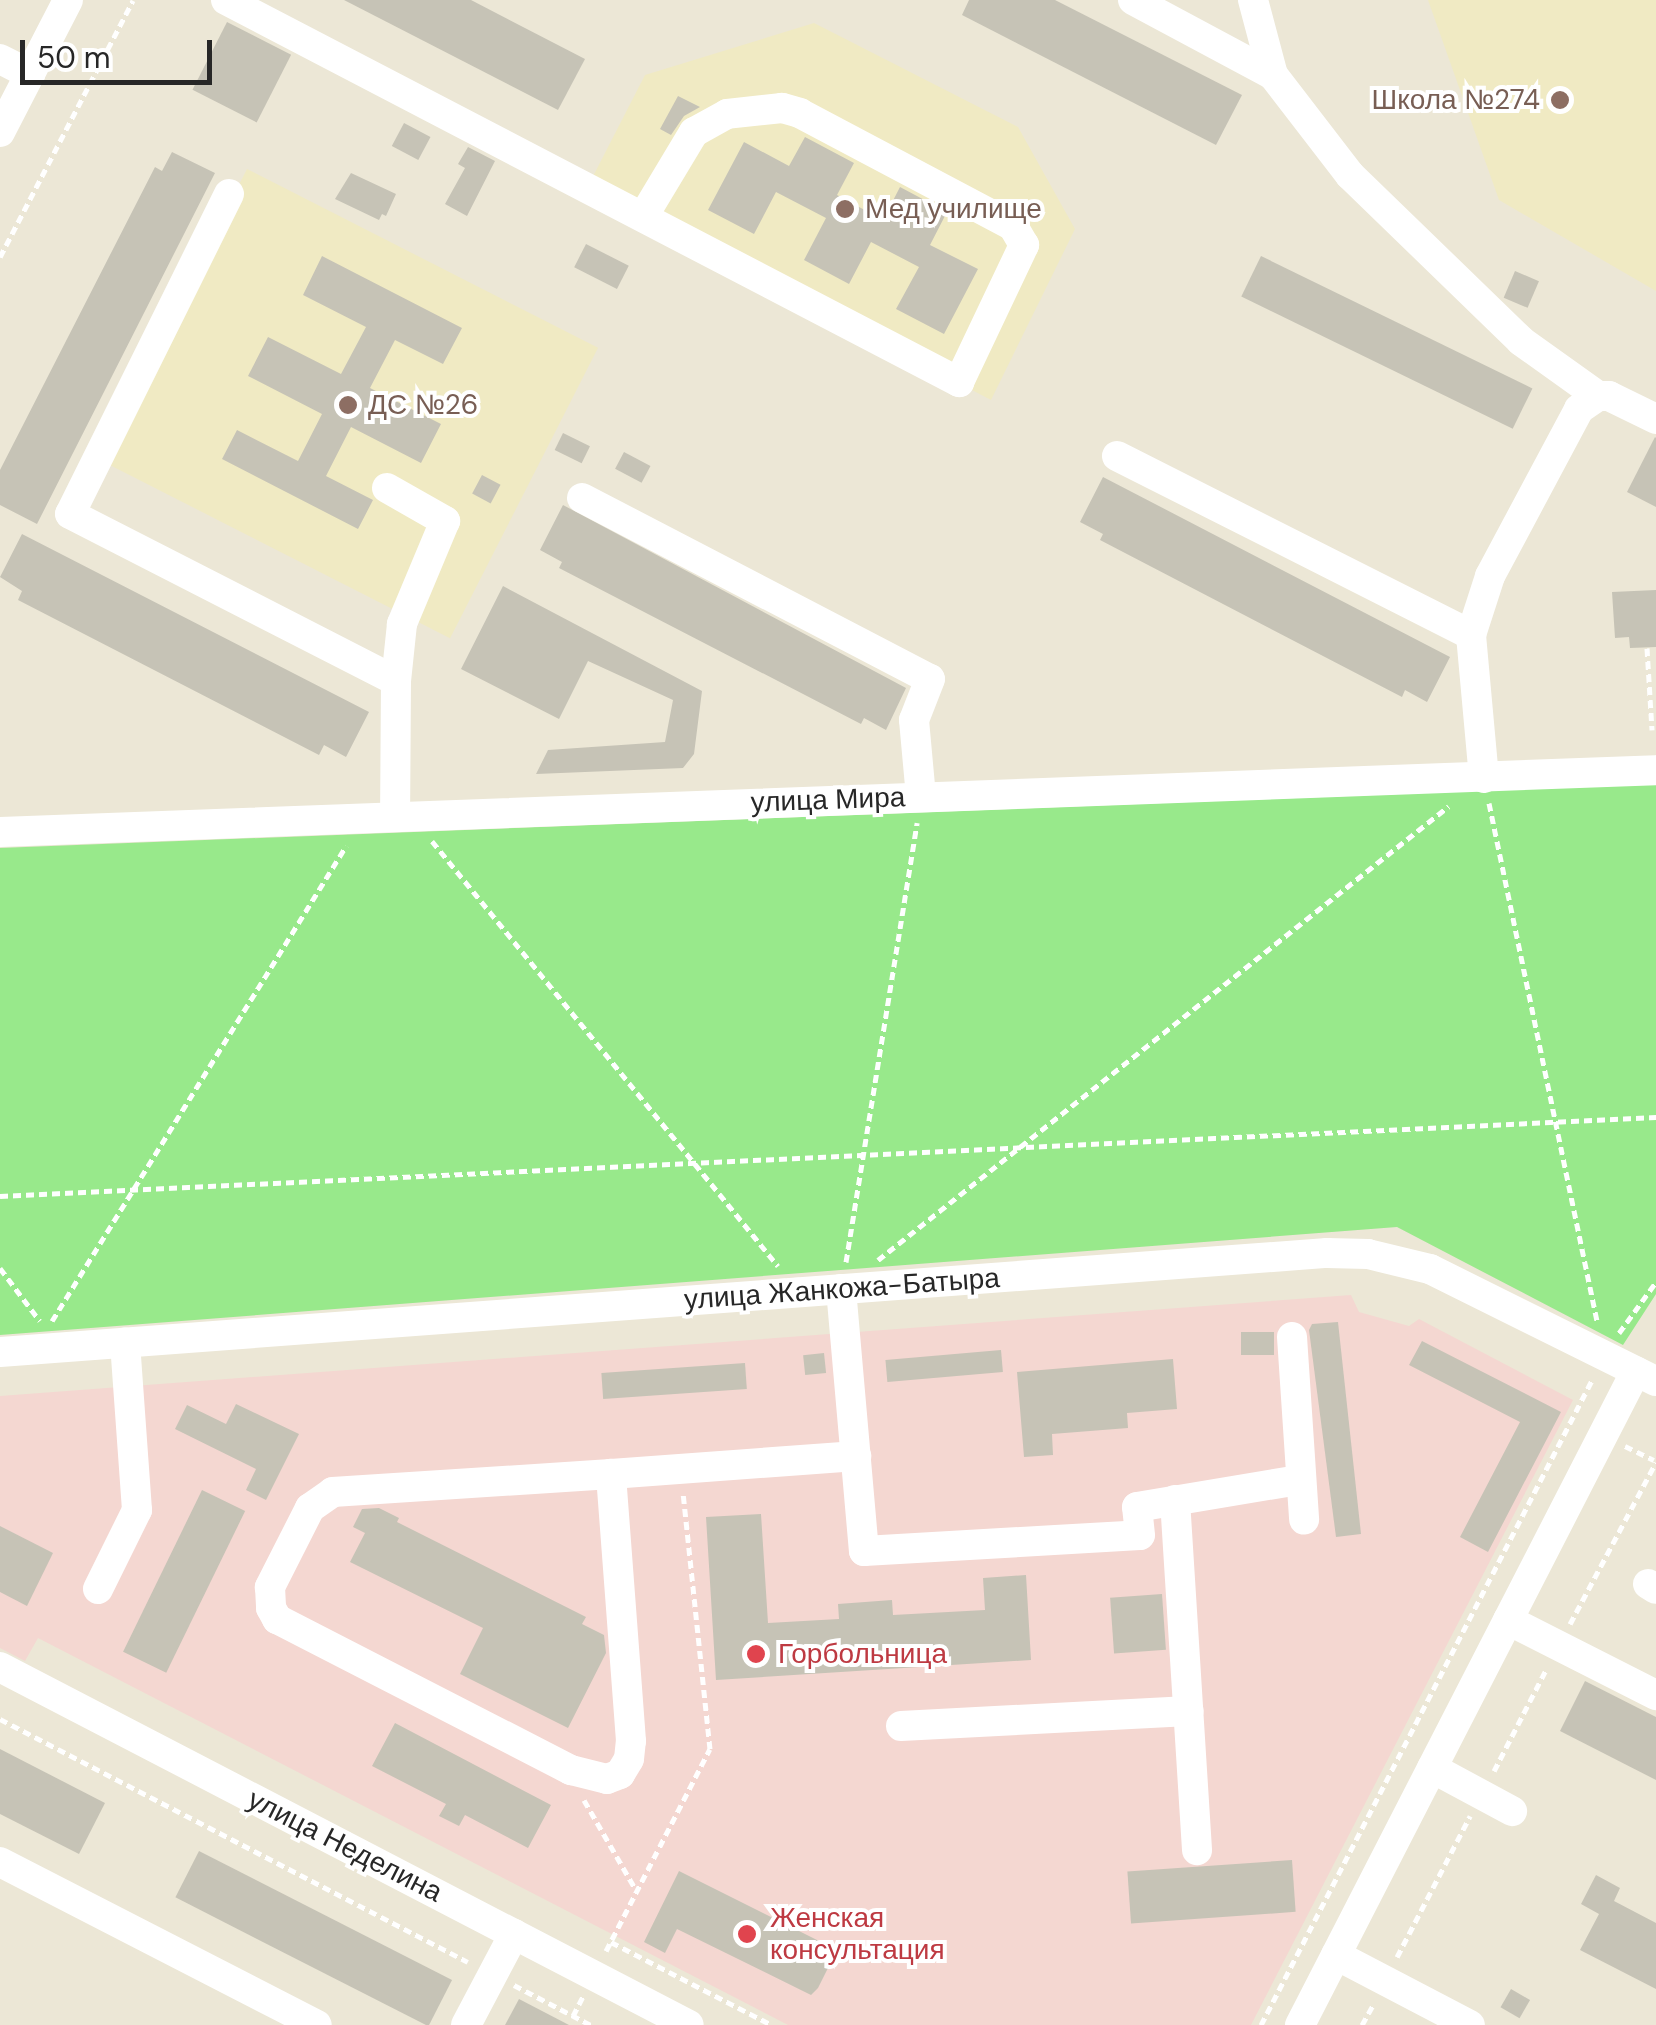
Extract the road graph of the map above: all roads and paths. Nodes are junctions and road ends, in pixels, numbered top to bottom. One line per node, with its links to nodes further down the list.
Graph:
1 (68, 0): 7 (street)
2 (133, 0): 12 (path)
3 (1133, 0): 8 (street)
4 (1253, 0): 8 (street)
5 (235, 2): 11 (street)
6 (0, 59): 7 (street)
7 (30, 74): 9 (street)
8 (1273, 75): 13 (street)
9 (0, 132)
10 (229, 194): 20 (street)
11 (643, 217): 11 (street)
12 (0, 258)
13 (1598, 396): 14 (street); 18 (street)
14 (1656, 418)
15 (1116, 456): 18 (street)
16 (387, 488): 20 (street)
17 (582, 498): 25 (street)
18 (1471, 634): 24 (street)
19 (1648, 648): 21 (path)
20 (396, 681): 26 (street)
21 (1653, 701): 22 (path)
22 (1652, 730)
23 (1656, 770): 24 (street, улица Мира)
24 (1484, 778): 25 (street, улица Мира); 29 (path); 30 (path)
25 (921, 797): 26 (street, улица Мира); 31 (path)
26 (390, 815): 27 (street, улица Мира); 32 (path); 33 (path)
27 (0, 832)
28 (1656, 1117): 29 (path)
29 (1555, 1122): 30 (path); 44 (path)
30 (1020, 1147): 31 (path); 36 (path)
31 (863, 1155): 32 (path); 39 (path)
32 (694, 1163): 33 (path); 37 (path)
33 (134, 1190): 34 (path); 38 (path)
34 (0, 1196)
35 (860, 1262): 39 (path)
36 (876, 1262)
37 (795, 1266)
38 (0, 1268)
39 (839, 1272): 42 (street, улица Жанкожа-Батыра); 44 (street, улица Жанкожа-Батыра); 46 (street)
40 (1656, 1282): 44 (path)
41 (1292, 1337): 50 (street)
42 (124, 1342): 43 (street, улица Жанкожа-Батыра); 53 (street)
43 (0, 1352)
44 (1604, 1355): 45 (street, улица Жанкожа-Батыра); 78 (path)
45 (1646, 1376): 54 (street)
46 (856, 1456): 48 (street); 51 (street)
47 (1656, 1462): 55 (path)
48 (680, 1470): 49 (street); 66 (path)
49 (611, 1474): 62 (street); 62 (street)
50 (1298, 1480): 51 (street); 52 (street)
51 (1174, 1500): 58 (street)
52 (1304, 1520)
53 (98, 1590)
54 (1508, 1620): 55 (street); 61 (street)
55 (1559, 1646): 57 (street)
56 (0, 1667): 67 (street, улица Неделина)
57 (1656, 1695)
58 (1188, 1711): 60 (street); 64 (street)
59 (0, 1719): 70 (path)
60 (901, 1726)
61 (1432, 1768): 63 (street); 69 (street)
62 (571, 1770): 66 (path)
63 (1512, 1810)
64 (1196, 1850)
65 (0, 1862): 73 (street)
66 (637, 1892): 68 (path)
67 (514, 1934): 70 (street); 71 (street, улица Неделина)
68 (611, 1942): 71 (path); 77 (path)
69 (1336, 1955): 79 (street); 80 (street)
70 (492, 1974): 72 (path); 74 (street)
71 (594, 1976): 72 (path); 76 (street, улица Неделина)
72 (573, 2016): 75 (path)
73 (317, 2025)
74 (466, 2025)
75 (591, 2025)
76 (689, 2025)
77 (772, 2025)
78 (1261, 2025)
79 (1300, 2025)
80 (1470, 2025)

